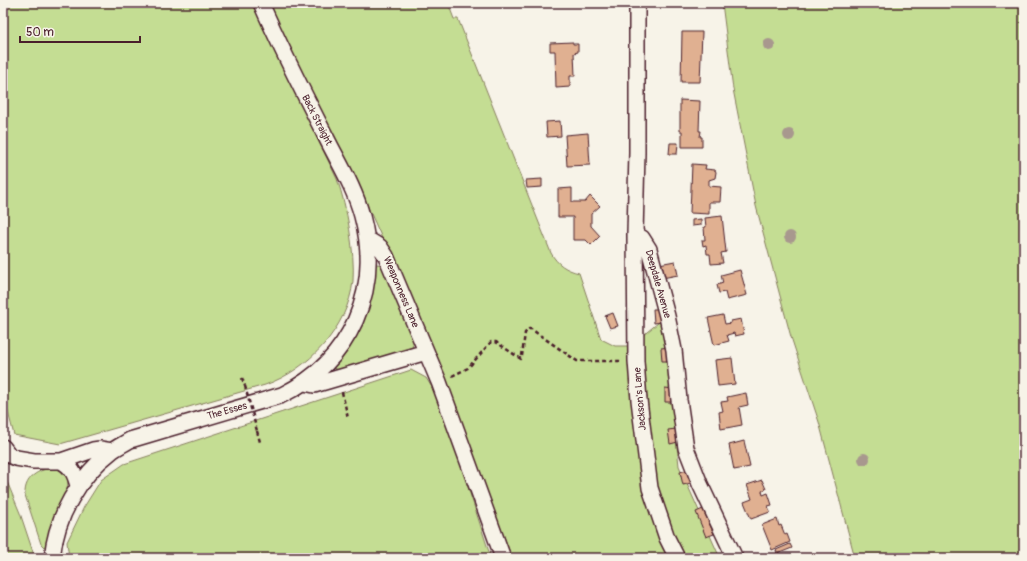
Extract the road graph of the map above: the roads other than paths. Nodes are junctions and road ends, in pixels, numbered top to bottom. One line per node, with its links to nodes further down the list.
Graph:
1 (261, 3): 4 (street, Back Straight)
2 (637, 3): 3 (street)
3 (635, 234): 13 (street, Jackson's Lane); 14 (street, Deepdale Avenue)
4 (367, 239): 5 (street, Weaponness Lane); 6 (street, The Esses)
5 (426, 352): 6 (street); 12 (street)
6 (304, 383): 8 (street, The Esses)
7 (3, 447): 9 (street)
8 (112, 451): 9 (street); 10 (street, The Esses)
9 (61, 461): 10 (street)
10 (78, 486): 11 (street, The Esses)
11 (52, 558)
12 (503, 558)
13 (677, 558)
14 (735, 558)

